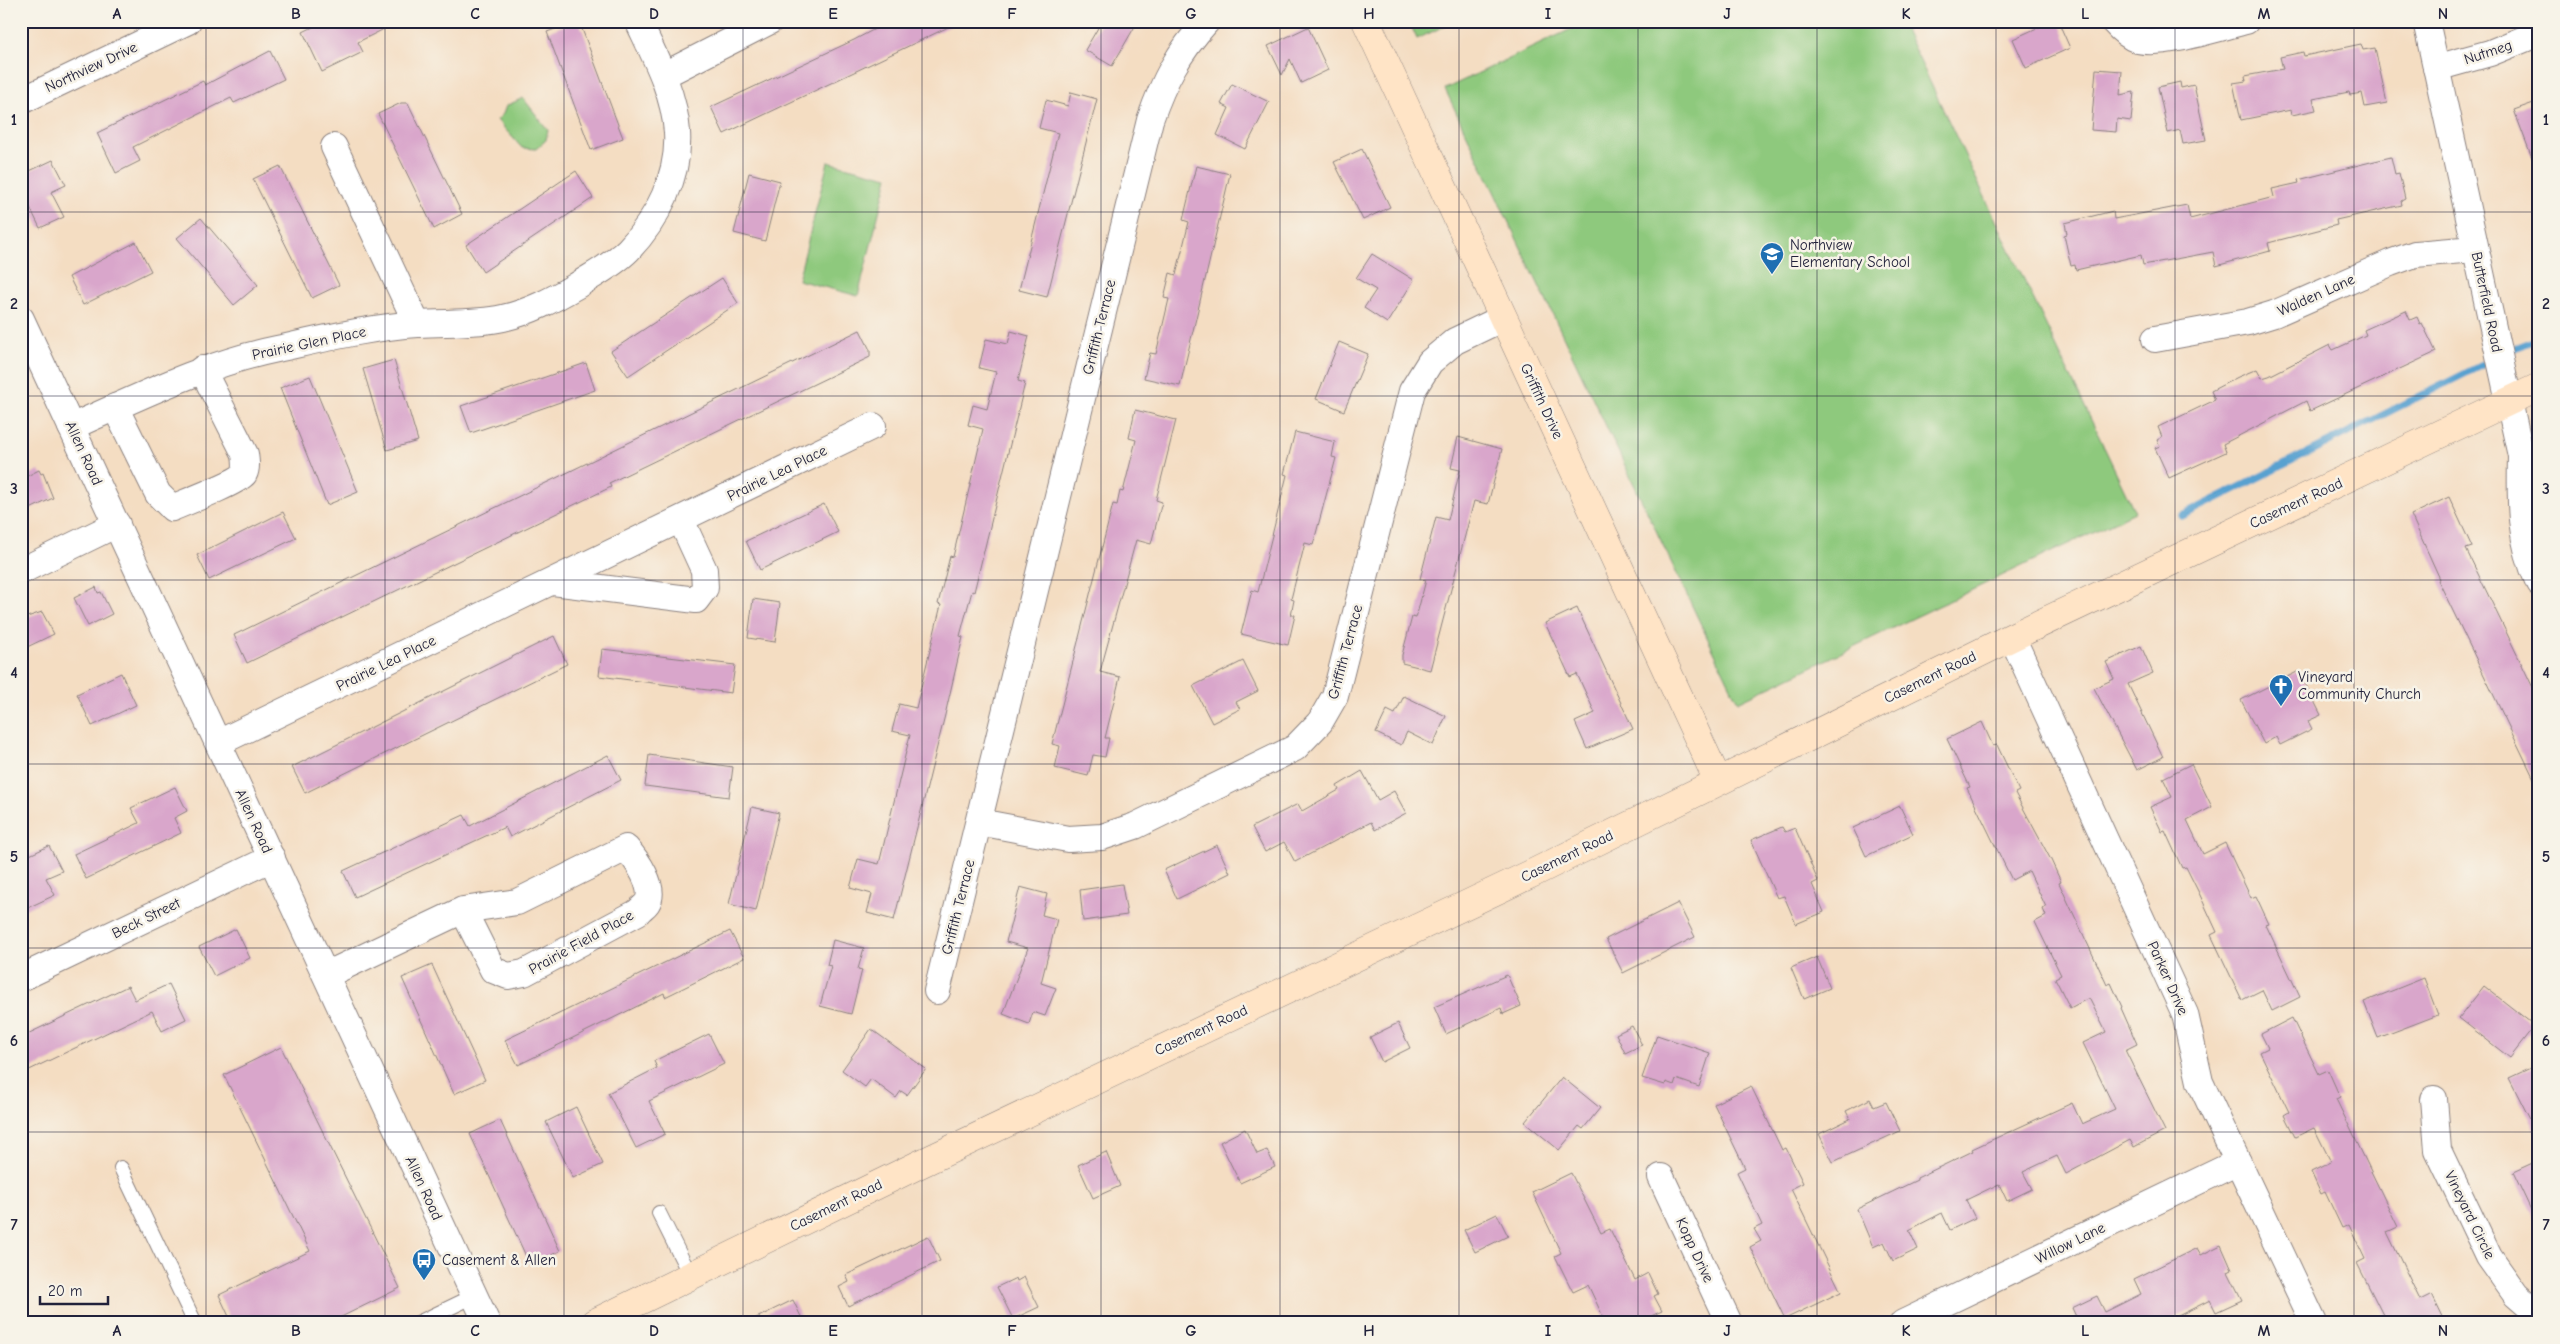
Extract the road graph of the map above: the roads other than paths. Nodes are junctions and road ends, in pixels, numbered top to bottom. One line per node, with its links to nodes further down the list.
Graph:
1 (188, 21): 12 (street, Northview Drive)
2 (638, 21): 11 (street, Prairie Glen Place)
3 (770, 21): 11 (street)
4 (1207, 21): 33 (street, Griffith Terrace)
5 (1366, 21): 15 (street, Griffith Drive)
6 (2113, 21): 7 (street)
7 (2246, 21)
8 (2426, 21): 10 (street, Butterfield Road)
9 (2539, 33): 10 (street, Nutmeg)
10 (2436, 68): 14 (street, Butterfield Road)
11 (664, 75): 17 (street, Prairie Glen Place)
12 (21, 101)
13 (334, 147): 17 (street)
14 (2476, 249): 18 (street, Walden Lane); 21 (street, Butterfield Road)
15 (1503, 318): 32 (street, Griffith Drive); 33 (street, Griffith Terrace)
16 (21, 319): 24 (street, Allen Road)
17 (417, 324): 19 (street, Prairie Glen Place)
18 (2155, 339)
19 (202, 369): 22 (street, Prairie Glen Place); 22 (street)
20 (2539, 387): 21 (street, Casement Road)
21 (2508, 402): 29 (street, Butterfield Road); 30 (street, Casement Road)
22 (115, 407): 24 (street, Prairie Glen Place)
23 (873, 426): 25 (street, Prairie Lea Place)
24 (71, 427): 26 (street, Allen Road)
25 (681, 520): 28 (street, Prairie Lea Place); 28 (street)
26 (117, 524): 27 (street); 31 (street, Allen Road)
27 (21, 571)
28 (554, 582): 31 (street, Prairie Lea Place)
29 (2539, 583)
30 (2012, 637): 32 (street, Casement Road); 40 (street, Parker Drive)
31 (218, 743): 34 (street, Allen Road)
32 (1718, 782): 44 (street, Casement Road)
33 (979, 822): 38 (street, Griffith Terrace)
34 (272, 858): 36 (street, Allen Road); 37 (street, Beck Street)
35 (463, 910): 35 (street, Prairie Field Place); 36 (street, Prairie Field Place)
36 (326, 975): 45 (street, Allen Road)
37 (21, 978)
38 (937, 991)
39 (2434, 1099): 46 (street, Vineyard Circle)
40 (2238, 1162): 52 (street, Willow Lane); 53 (street, Parker Drive)
41 (122, 1168): 47 (lane)
42 (1661, 1177): 51 (street, Kopp Drive)
43 (659, 1213): 44 (lane)
44 (690, 1275): 50 (street, Casement Road)
45 (474, 1296): 48 (lane); 49 (street, Allen Road)
46 (2539, 1315)
47 (195, 1323)
48 (418, 1323)
49 (487, 1323)
50 (594, 1323)
51 (1729, 1323)
52 (1903, 1323)
53 (2314, 1323)

